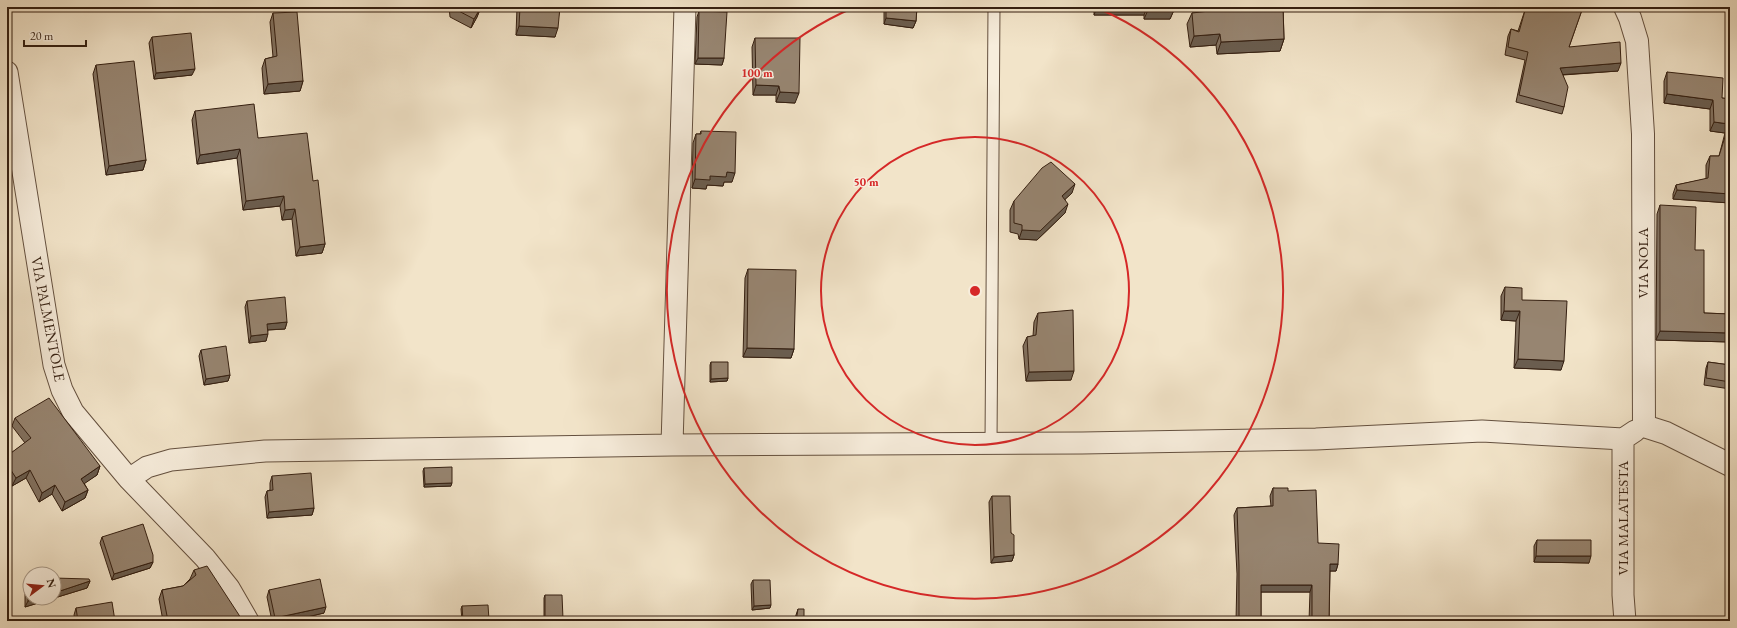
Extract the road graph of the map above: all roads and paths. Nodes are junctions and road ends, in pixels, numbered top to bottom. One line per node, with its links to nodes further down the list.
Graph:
1 (685, 7): 8 (street)
2 (994, 7): 7 (lane)
3 (1625, 7): 5 (street, VIA NOLA)
4 (7, 72): 10 (street, VIA PALMENTOLE)
5 (1644, 426): 6 (street, VIA MALATESTA); 9 (street)
6 (1623, 439): 7 (street); 12 (street, VIA MALATESTA)
7 (991, 444): 8 (street)
8 (672, 445): 10 (street)
9 (1730, 465)
10 (129, 480): 11 (street, VIA PALMENTOLE)
11 (248, 621)
12 (1625, 621)

